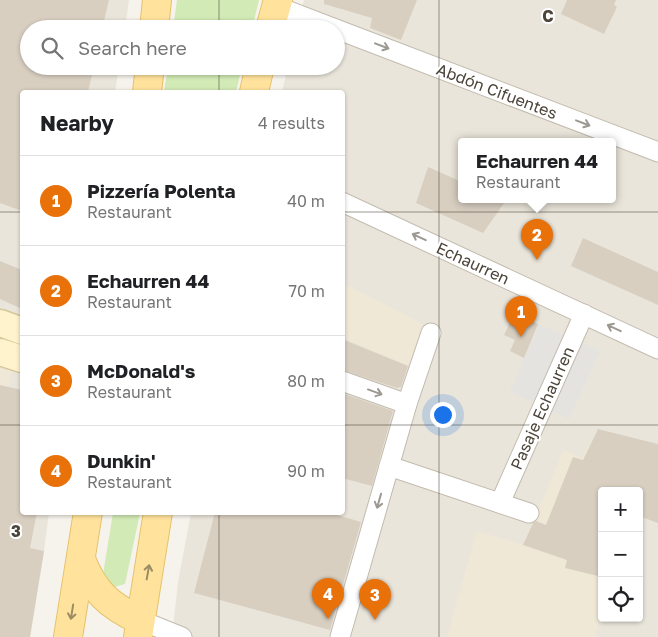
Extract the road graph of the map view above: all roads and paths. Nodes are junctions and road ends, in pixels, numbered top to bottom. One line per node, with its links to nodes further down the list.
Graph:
1 (157, 0): 3 (main road)
2 (275, 12): 4 (street, Abdón Cifuentes)
3 (155, 20)
4 (304, 20)
5 (345, 32): 8 (street, Abdón Cifuentes, one-way to 8)
6 (258, 75): 7 (main road)
7 (254, 90)
8 (658, 152)
9 (345, 203): 10 (street, Echaurren, one-way to 9)
10 (584, 314): 14 (street, Echaurren, one-way to 10); 20 (street, Pasaje Echaurren)
11 (0, 323): 12 (main road)
12 (20, 330)
13 (431, 333): 18 (street)
14 (658, 349)
15 (0, 352): 16 (main road)
16 (20, 358)
17 (345, 382): 18 (street, one-way to 18)
18 (407, 404): 19 (street)
19 (389, 466): 20 (street); 28 (street, one-way to 28)
20 (500, 503): 21 (street)
21 (529, 513)
22 (88, 515): 24 (main road)
23 (158, 515): 25 (main road, one-way to 23)
24 (81, 559): 25 (main road); 26 (main road, one-way to 26)
25 (139, 629): 27 (street)
26 (68, 637)
27 (182, 637)
28 (340, 637)

